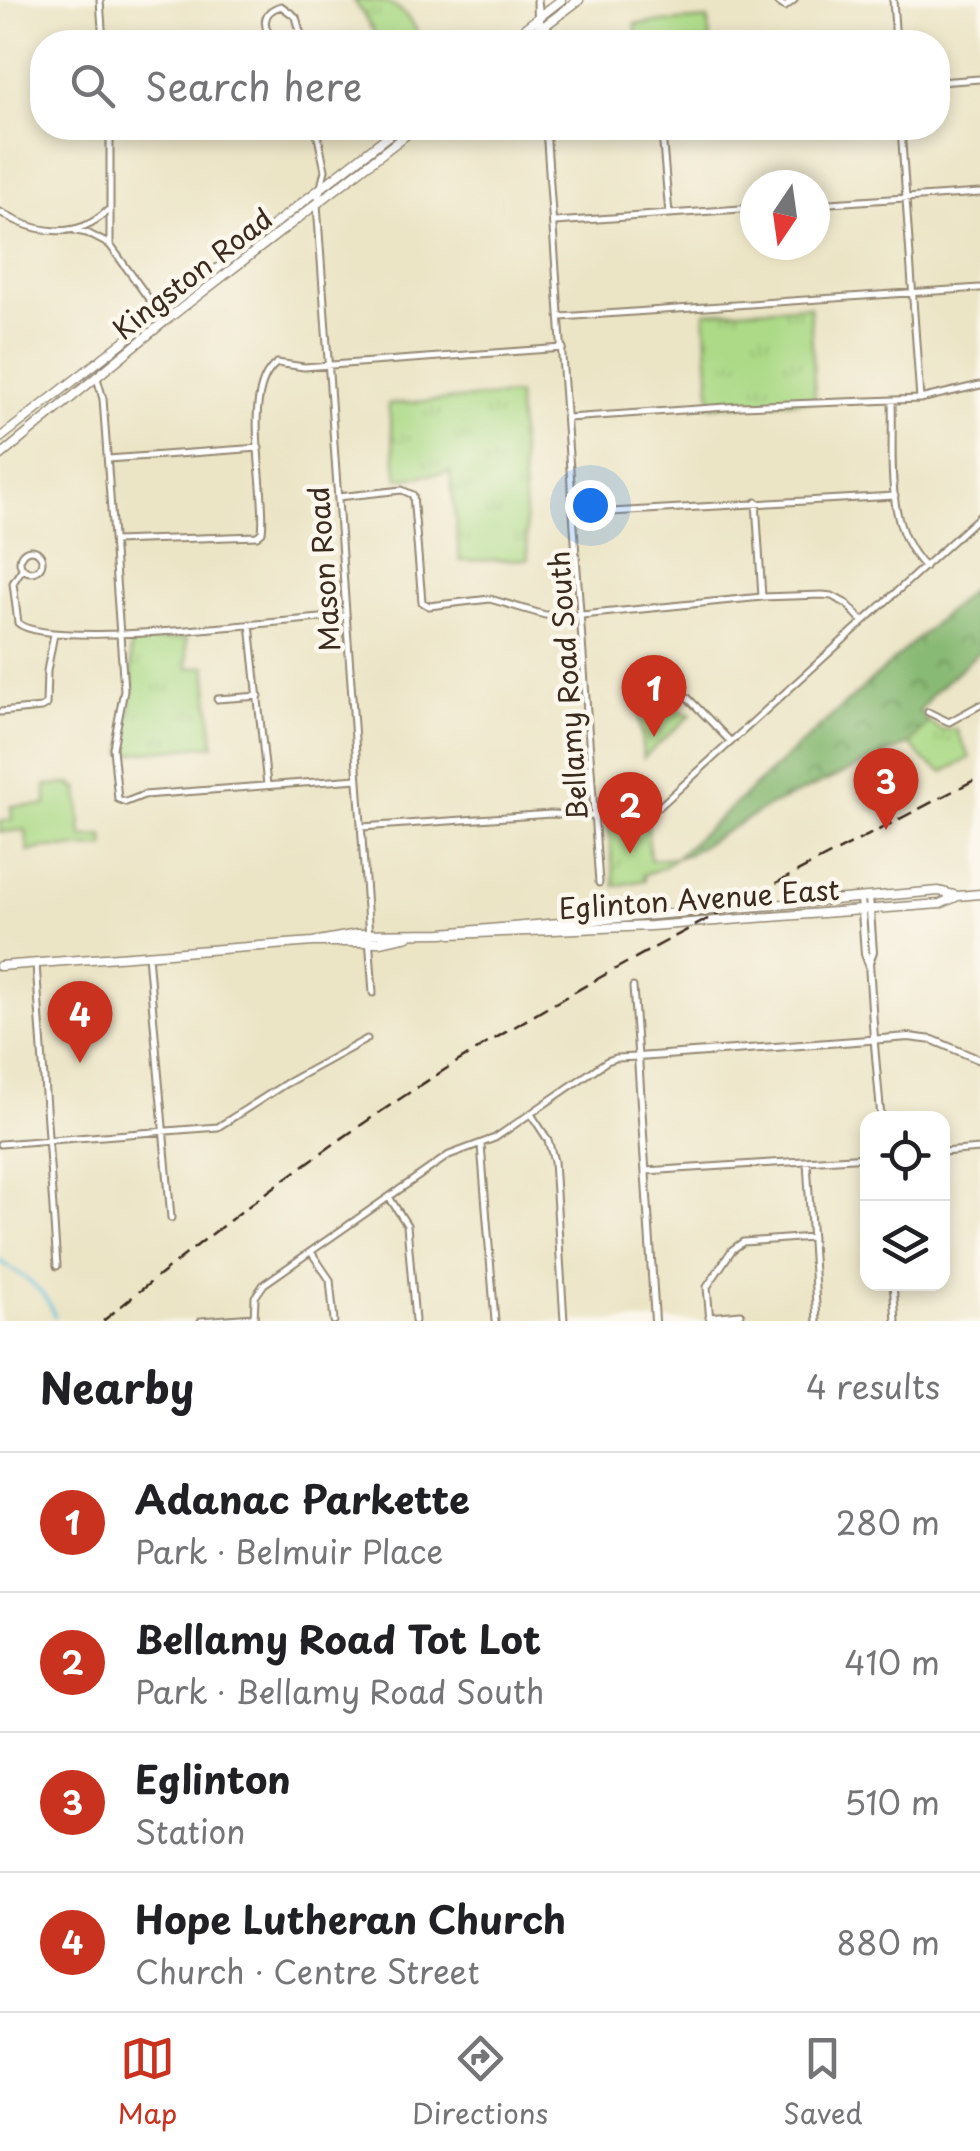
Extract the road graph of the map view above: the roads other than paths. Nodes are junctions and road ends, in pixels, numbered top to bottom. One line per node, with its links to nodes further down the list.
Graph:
1 (100, 0): 9 (street)
2 (538, 0): 8 (street)
3 (561, 0): 8 (main road)
4 (578, 0): 8 (main road)
5 (774, 0): 6 (street)
6 (794, 0)
7 (893, 0): 15 (street)
8 (539, 24): 12 (main road); 13 (main road); 14 (street)
9 (102, 30)
10 (266, 30): 11 (street)
11 (300, 30)
12 (529, 30)
13 (534, 30)
14 (539, 30)
15 (895, 30)
16 (980, 79): 17 (street)
17 (950, 81)
18 (111, 140): 31 (street)
19 (319, 140): 25 (street)
20 (383, 140): 25 (main road, Kingston Road)
21 (399, 140): 29 (main road, Kingston Road)
22 (547, 140): 34 (street, Bellamy Road South)
23 (663, 140): 33 (street)
24 (903, 140): 27 (street)
25 (322, 189): 29 (street, Mason Road); 39 (main road, Kingston Road)
26 (980, 193): 27 (street)
27 (906, 198): 28 (street); 38 (street)
28 (830, 203)
29 (316, 204): 40 (main road, Kingston Road); 45 (street, Mason Road)
30 (740, 209): 33 (street)
31 (108, 210): 35 (street); 36 (street)
32 (0, 212): 35 (street)
33 (669, 214): 34 (street)
34 (554, 222): 42 (street, Bellamy Road South)
35 (71, 231): 36 (street)
36 (110, 244): 41 (street)
37 (980, 288): 38 (street)
38 (913, 293): 42 (street); 48 (street)
39 (185, 294): 40 (main road); 41 (main road, Kingston Road)
40 (187, 305): 43 (main road, Kingston Road)
41 (159, 312): 43 (street); 51 (main road, Kingston Road)
42 (561, 317): 44 (street, Bellamy Road South)
43 (165, 322): 46 (main road, Kingston Road)
44 (563, 348): 45 (street); 50 (street, Bellamy Road South)
45 (328, 365): 52 (street); 56 (street, Mason Road)
46 (97, 376): 53 (main road, Kingston Road); 54 (street)
47 (980, 385): 48 (street)
48 (920, 399): 49 (street)
49 (892, 401): 50 (street); 55 (street)
50 (568, 418): 58 (street, Bellamy Road South)
51 (0, 438)
52 (258, 448): 54 (street); 60 (street)
53 (0, 456)
54 (108, 459): 60 (street)
55 (895, 496): 57 (street); 61 (street)
56 (338, 497): 64 (street); 65 (street, Mason Road)
57 (756, 502): 58 (street); 63 (street)
58 (575, 514): 64 (street, Bellamy Road South)
59 (980, 516): 61 (street)
60 (114, 542): 69 (street)
61 (926, 567): 66 (street)
62 (22, 569): 62 (street); 68 (street)
63 (762, 597): 64 (street); 66 (street)
64 (582, 615): 79 (street, Bellamy Road South)
65 (346, 616): 67 (street); 77 (street, Mason Road)
66 (864, 622): 76 (street)
67 (250, 624): 69 (street); 70 (street)
68 (54, 634): 69 (street); 74 (street)
69 (120, 634): 78 (street)
70 (260, 696): 72 (street); 78 (street)
71 (687, 697): 76 (street)
72 (217, 699)
73 (980, 705): 75 (street)
74 (0, 712)
75 (928, 712)
76 (731, 742): 79 (street)
77 (358, 779): 78 (street); 80 (street, Mason Road)
78 (268, 785)
79 (596, 816): 80 (street); 81 (street, Bellamy Road South)
80 (361, 827): 87 (street, Mason Road)
81 (600, 883)
82 (980, 894): 83 (main road, Eglinton Avenue East)
83 (958, 896): 84 (main road, Eglinton Avenue East); 85 (main road, Eglinton Avenue East)
84 (865, 897): 85 (street); 86 (main road, Eglinton Avenue East)
85 (866, 910): 86 (main road, Eglinton Avenue East); 94 (street)
86 (442, 932): 87 (main road, Eglinton Avenue East)
87 (369, 938): 88 (main road, Eglinton Avenue East); 92 (street, Mason Road)
88 (148, 955): 89 (main road, Eglinton Avenue East); 99 (street)
89 (36, 964): 90 (main road, Eglinton Avenue East); 100 (street)
90 (0, 966)
91 (633, 987): 95 (street)
92 (373, 993)
93 (368, 1039): 99 (street)
94 (874, 1039): 95 (street); 96 (street); 97 (street)
95 (638, 1056): 98 (street); 107 (street)
96 (980, 1060)
97 (880, 1111)
98 (531, 1114): 102 (street); 121 (street)
99 (164, 1132): 100 (street); 109 (street)
100 (48, 1140): 101 (street); 112 (street)
101 (0, 1144)
102 (481, 1144): 108 (street); 120 (street)
103 (980, 1149): 104 (street)
104 (950, 1151)
105 (860, 1159): 106 (street)
106 (807, 1162): 107 (street); 110 (street)
107 (645, 1171): 122 (street)
108 (389, 1197): 111 (street); 119 (street)
109 (171, 1218)
110 (812, 1237): 116 (street); 123 (street)
111 (311, 1252): 115 (street); 118 (street)
112 (57, 1266)
113 (894, 1291): 124 (street)
114 (741, 1314): 116 (street)
115 (254, 1319): 117 (street)
116 (709, 1319)
117 (201, 1321)
118 (334, 1321)
119 (415, 1321)
120 (495, 1321)
121 (564, 1321)
122 (655, 1321)
123 (817, 1321)
124 (896, 1321)

